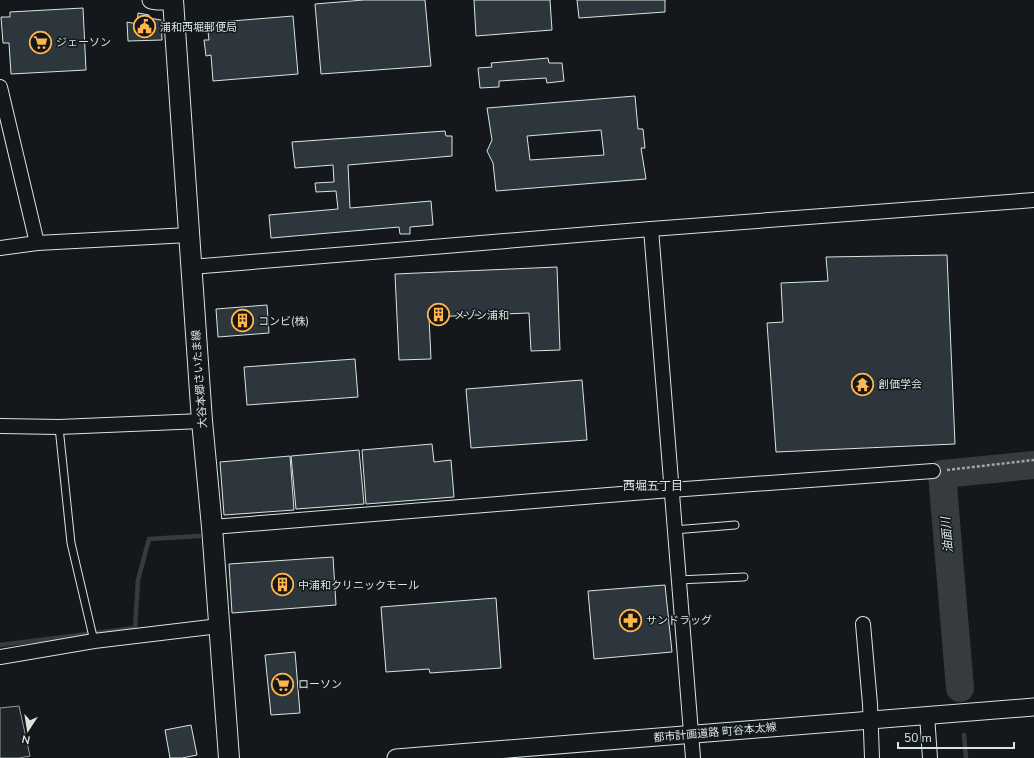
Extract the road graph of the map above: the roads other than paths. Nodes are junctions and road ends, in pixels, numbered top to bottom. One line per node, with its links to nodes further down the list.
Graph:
1 (151, 0): 2 (street)
2 (176, 0): 6 (main road, 大谷本郷さいたま線)
3 (0, 87): 7 (street)
4 (1034, 200): 5 (street)
5 (651, 229): 9 (street); 14 (street)
6 (189, 235): 7 (street); 9 (main road, 大谷本郷さいたま線)
7 (37, 243): 8 (street)
8 (0, 248)
9 (191, 267): 10 (main road, 大谷本郷さいたま線)
10 (202, 421): 12 (street); 16 (main road, 大谷本郷さいたま線)
11 (0, 426): 12 (street)
12 (59, 426): 22 (lane)
13 (933, 471): 14 (street)
14 (671, 490): 16 (street); 17 (street)
15 (735, 525): 17 (lane)
16 (212, 527): 21 (main road, 大谷本郷さいたま線)
17 (674, 530): 19 (street)
18 (744, 576): 19 (lane)
19 (678, 580): 27 (street)
20 (863, 624): 26 (street)
21 (219, 626): 22 (street); 28 (main road, 大谷本郷さいたま線)
22 (93, 638): 23 (street)
23 (0, 657)
24 (1034, 706): 25 (street, 都市計画道路 町谷本太線)
25 (927, 715): 26 (street, 都市計画道路 町谷本太線); 32 (street)
26 (870, 719): 27 (street, 都市計画道路 町谷本太線); 31 (street)
27 (691, 734): 29 (street, 都市計画道路 町谷本太線); 30 (street)
28 (229, 758)
29 (396, 758)
30 (693, 758)
31 (872, 758)
32 (930, 758)

